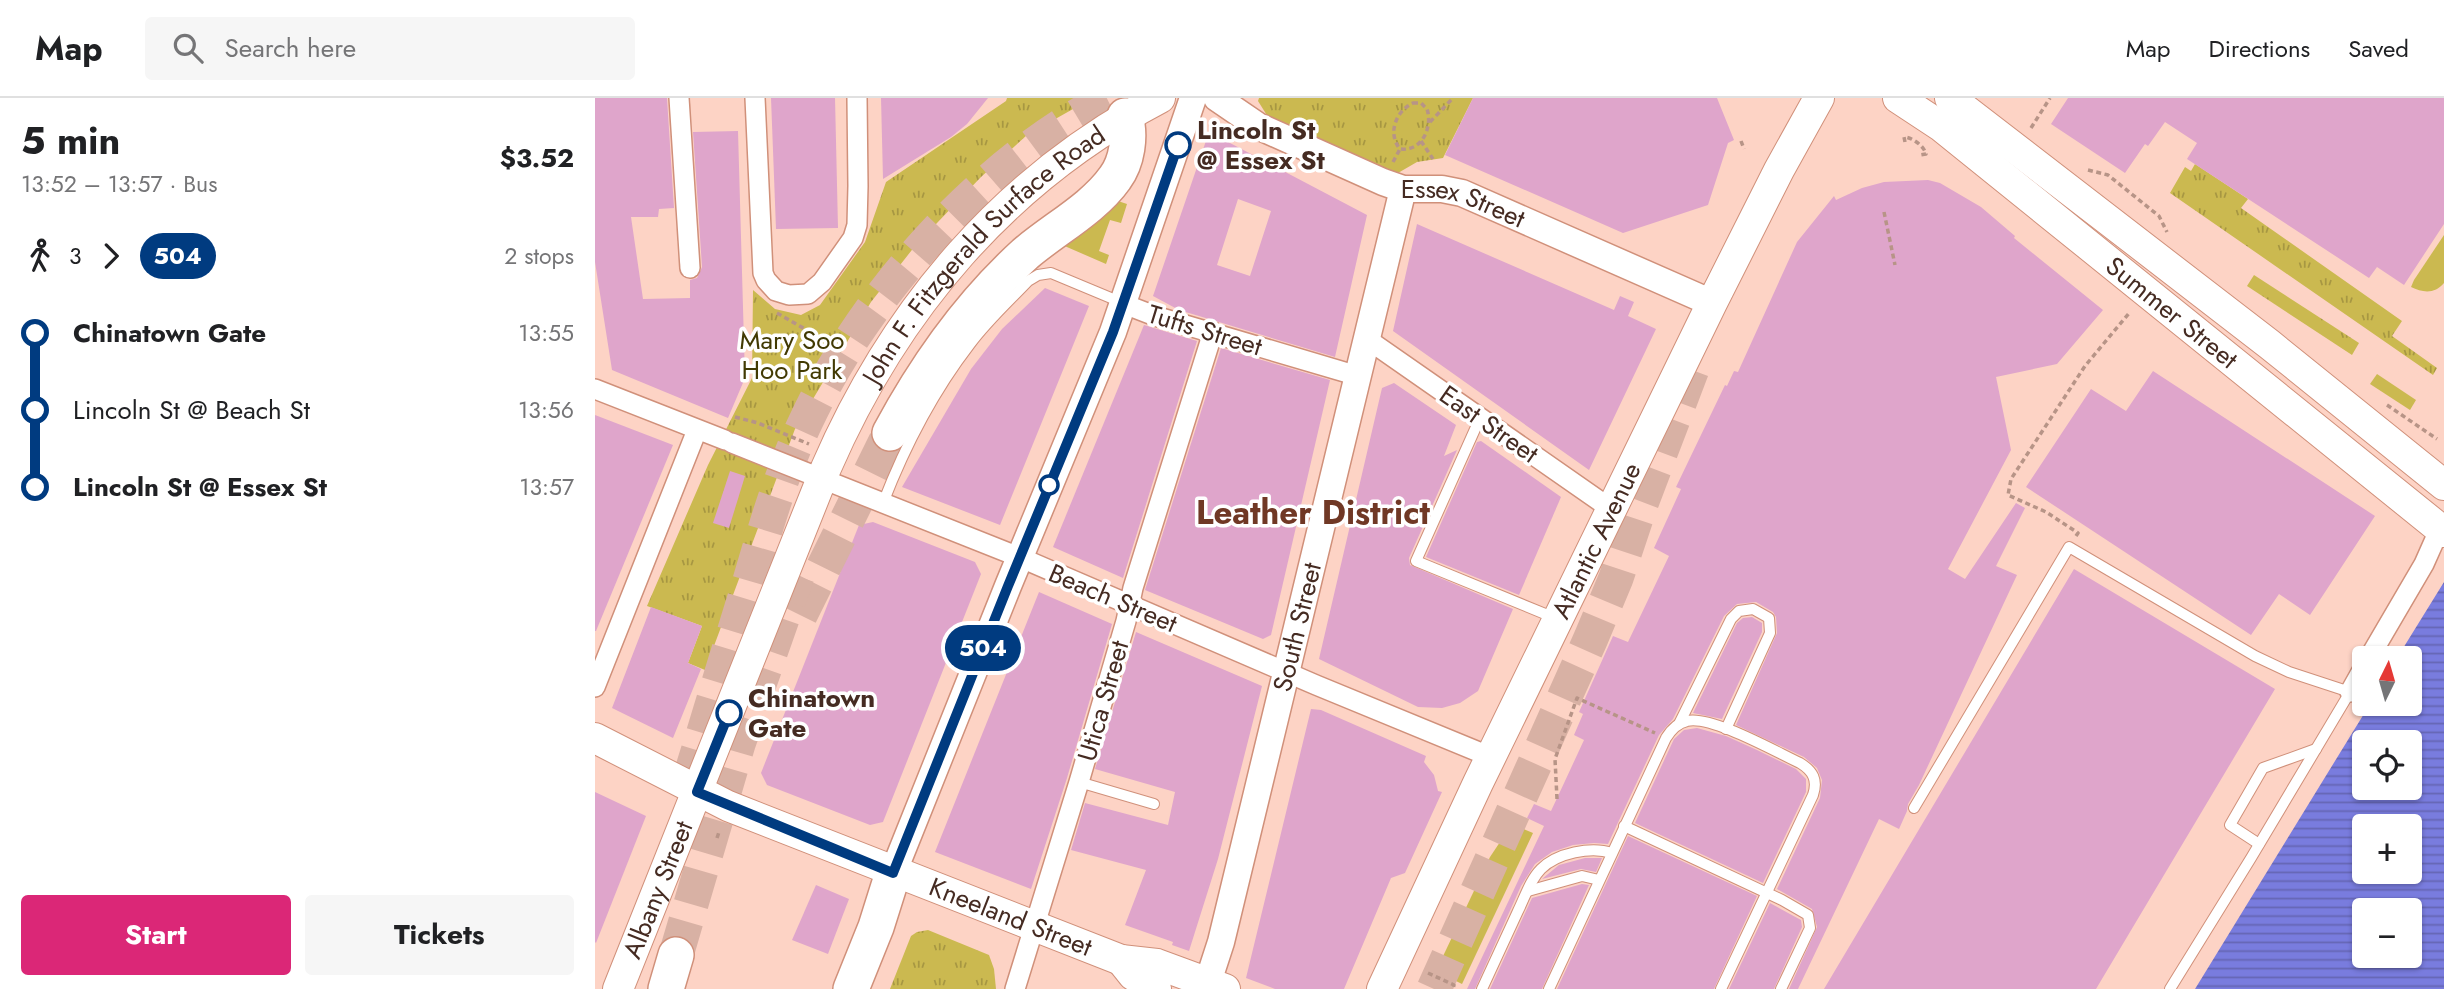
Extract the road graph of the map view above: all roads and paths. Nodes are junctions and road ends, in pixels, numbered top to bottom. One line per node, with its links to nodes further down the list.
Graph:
1 (679, 98): 25 (street)
2 (755, 98): 3 (street)
3 (857, 98)
4 (1160, 98): 13 (main road, John F. Fitzgerald Surface Road)
5 (1193, 98): 27 (main road)
6 (1217, 98): 22 (main road, Essex Street)
7 (1453, 98): 14 (path)
8 (1819, 98): 26 (main road, Atlantic Avenue)
9 (1898, 98): 42 (main road, Summer Street)
10 (1950, 98): 39 (main road, Summer Street)
11 (2050, 98): 15 (path)
12 (1413, 100): 14 (path); 16 (path)
13 (1121, 107): 36 (highway); 38 (main road, John F. Fitzgerald Surface Road)
14 (1429, 123): 16 (path)
15 (2031, 127)
16 (1421, 141): 21 (path)
17 (1741, 141): 19 (path)
18 (1905, 142): 20 (path)
19 (1744, 149)
20 (1920, 155)
21 (1433, 159)
22 (1403, 189): 26 (main road, Essex Street); 30 (main road, South Street)
23 (1884, 212): 24 (path)
24 (1895, 265)
25 (689, 268)
26 (1712, 303): 41 (main road, Atlantic Avenue)
27 (1124, 304): 29 (street, Tufts Street); 40 (lane, Tufts Street); 44 (main road)
28 (2130, 312): 43 (path)
29 (1213, 332): 31 (street, Tufts Street); 45 (street, Utica Street)
30 (1367, 339): 31 (main road, South Street); 34 (street, East Street)
31 (1358, 376): 48 (main road, South Street)
32 (596, 386): 35 (street, Beach Street)
33 (735, 417): 37 (path)
34 (1480, 418): 41 (street, East Street); 46 (lane)
35 (697, 430): 38 (street, Beach Street); 49 (street)
36 (890, 433)
37 (809, 444)
38 (821, 479): 40 (street, Beach Street); 61 (main road, John F. Fitzgerald Surface Road)
39 (2444, 485)
40 (883, 503): 44 (street, Beach Street)
41 (1611, 509): 46 (main road, Atlantic Avenue)
42 (2443, 526): 47 (street)
43 (2069, 547): 51 (lane); 64 (lane)
44 (1020, 557): 45 (street, Beach Street); 70 (main road)
45 (1129, 606): 48 (street, Beach Street); 60 (street, Utica Street)
46 (1557, 619): 59 (main road, Atlantic Avenue)
47 (2376, 646)
48 (1286, 671): 59 (street, Beach Street); 78 (main road, South Street)
49 (595, 687)
50 (2352, 688): 51 (street)
51 (2350, 692): 58 (lane)
52 (1096, 694): 53 (path, bridge)
53 (1113, 695)
54 (1679, 724): 55 (lane); 55 (lane); 57 (lane)
55 (1726, 729): 73 (lane)
56 (595, 738): 61 (main road, Kneeland Street)
57 (1666, 738): 62 (path); 65 (lane)
58 (2316, 749): 68 (lane); 68 (lane)
59 (1491, 757): 84 (main road, Atlantic Avenue)
60 (1079, 782): 63 (lane); 74 (street, Utica Street)
61 (697, 792): 70 (main road, Kneeland Street); 79 (main road, Albany Street)
62 (1557, 799)
63 (1154, 804)
64 (1914, 808)
65 (1624, 826): 69 (lane); 73 (lane)
66 (719, 832): 67 (path)
67 (716, 838)
68 (2259, 844): 90 (lane)
69 (1612, 853): 71 (lane); 72 (lane)
70 (893, 873): 74 (main road, Kneeland Street); 81 (highway)
71 (1599, 880): 72 (lane); 87 (lane)
72 (1528, 891): 86 (lane)
73 (1767, 893): 88 (lane); 89 (lane)
74 (1034, 927): 76 (main road, Kneeland Street); 82 (street, Utica Street)
75 (676, 955): 80 (highway)
76 (1121, 961): 78 (main road, Kneeland Street); 83 (main road, Kneeland Street)
77 (1428, 972): 85 (path)
78 (1216, 986)
79 (618, 989)
80 (666, 989)
81 (851, 989)
82 (1014, 989)
83 (1156, 989)
84 (1382, 989)
85 (1453, 989)
86 (1482, 989)
87 (1549, 989)
88 (1721, 989)
89 (1781, 989)
90 (2170, 989)

